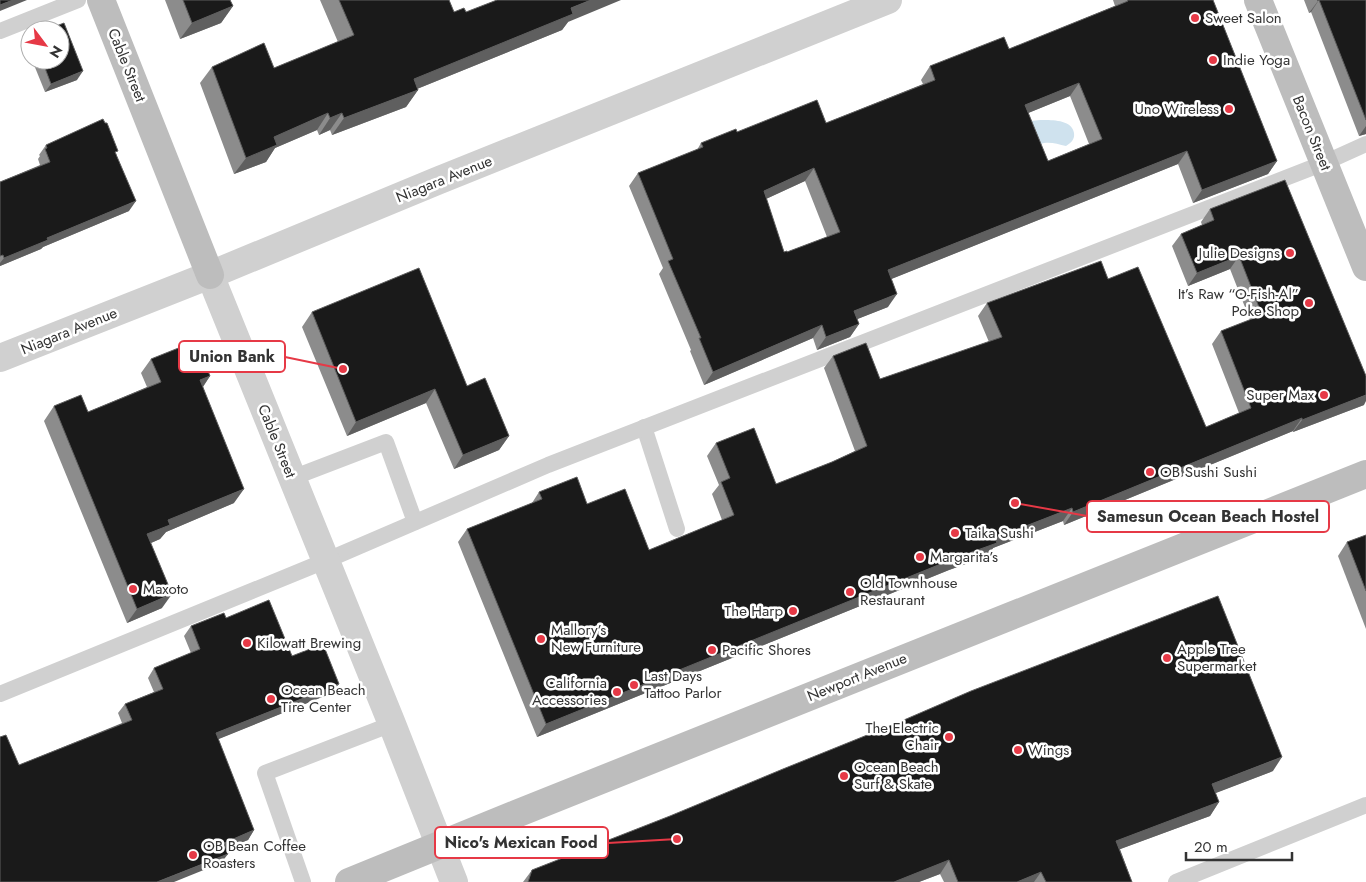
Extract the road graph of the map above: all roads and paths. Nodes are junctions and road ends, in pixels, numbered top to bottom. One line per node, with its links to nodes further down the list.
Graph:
1 (78, 0): 5 (lane)
2 (101, 0): 9 (street, Cable Street)
3 (888, 0): 9 (street, Niagara Avenue)
4 (1258, 0): 7 (street, Bacon Street)
5 (0, 31)
6 (1366, 144): 7 (lane)
7 (1324, 163): 8 (street, Bacon Street); 11 (lane)
8 (1366, 267)
9 (210, 275): 10 (street, Niagara Avenue); 13 (street, Cable Street)
10 (0, 358)
11 (644, 427): 14 (lane); 15 (lane)
12 (1366, 474): 20 (street, Newport Avenue)
13 (292, 478): 14 (lane); 16 (street, Cable Street)
14 (415, 522): 16 (lane)
15 (677, 530)
16 (325, 561): 17 (lane); 18 (street, Cable Street)
17 (0, 694)
18 (392, 724): 20 (street, Cable Street); 21 (lane)
19 (1366, 805): 24 (lane)
20 (440, 846): 22 (street, Newport Avenue); 23 (street, Cable Street)
21 (303, 882)
22 (349, 882)
23 (454, 882)
24 (1176, 882)

